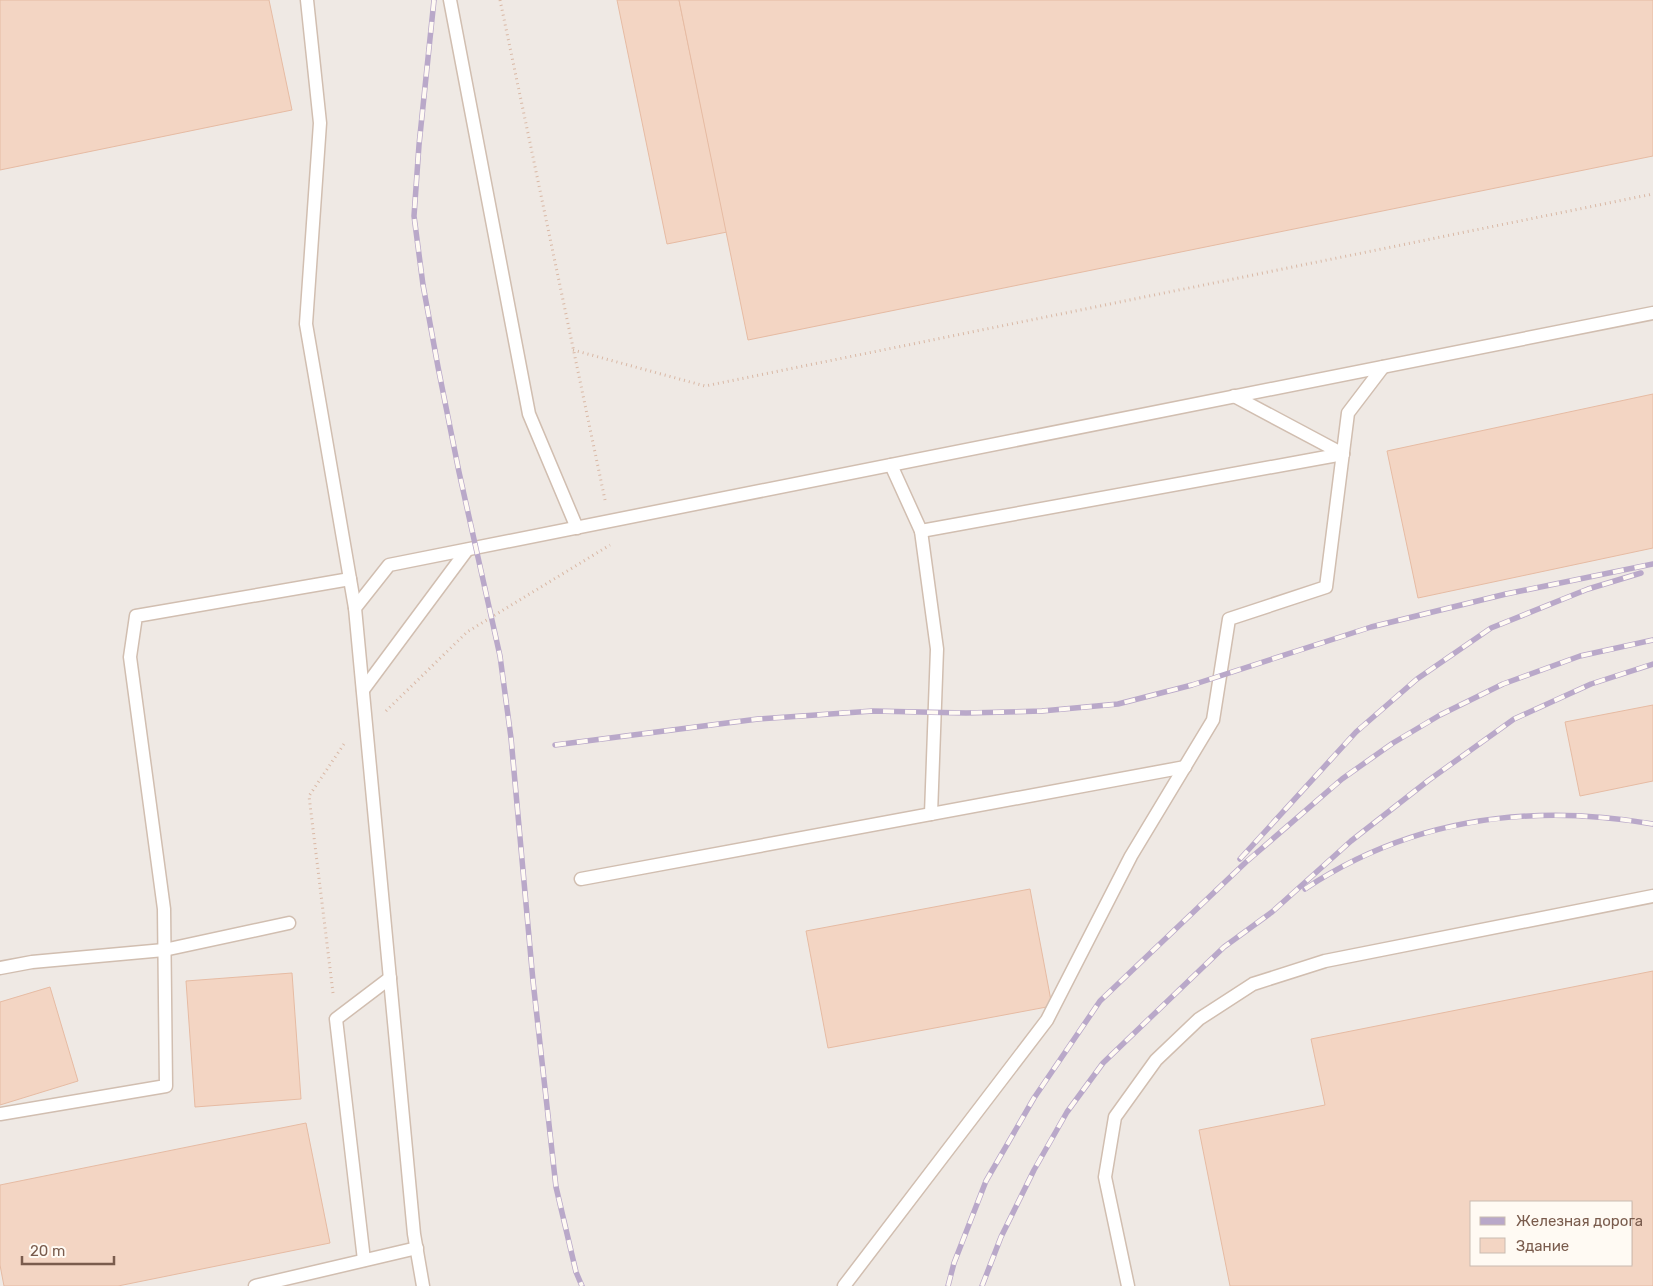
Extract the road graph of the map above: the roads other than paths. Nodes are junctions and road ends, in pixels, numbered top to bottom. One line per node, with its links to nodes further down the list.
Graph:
1 (307, 0): 11 (lane)
2 (450, 0): 8 (lane)
3 (1653, 312): 4 (lane)
4 (1382, 367): 5 (lane); 6 (lane)
5 (1234, 396): 6 (lane); 7 (lane)
6 (1343, 454): 9 (lane); 14 (lane)
7 (891, 465): 8 (lane); 9 (lane)
8 (577, 528): 10 (lane)
9 (921, 531): 15 (lane)
10 (467, 550): 12 (lane); 13 (lane)
11 (350, 579): 12 (lane); 19 (lane)
12 (355, 608): 13 (lane)
13 (363, 690): 21 (lane)
14 (1185, 768): 15 (lane); 27 (lane)
15 (931, 814): 16 (lane)
16 (581, 879)
17 (1653, 896): 28 (lane)
18 (289, 923): 19 (lane)
19 (164, 950): 20 (lane); 22 (lane)
20 (0, 968)
21 (390, 978): 23 (lane); 24 (lane)
22 (0, 1114)
23 (417, 1248): 24 (lane); 26 (lane)
24 (364, 1260): 25 (lane)
25 (255, 1286)
26 (423, 1286)
27 (844, 1286)
28 (1128, 1286)

